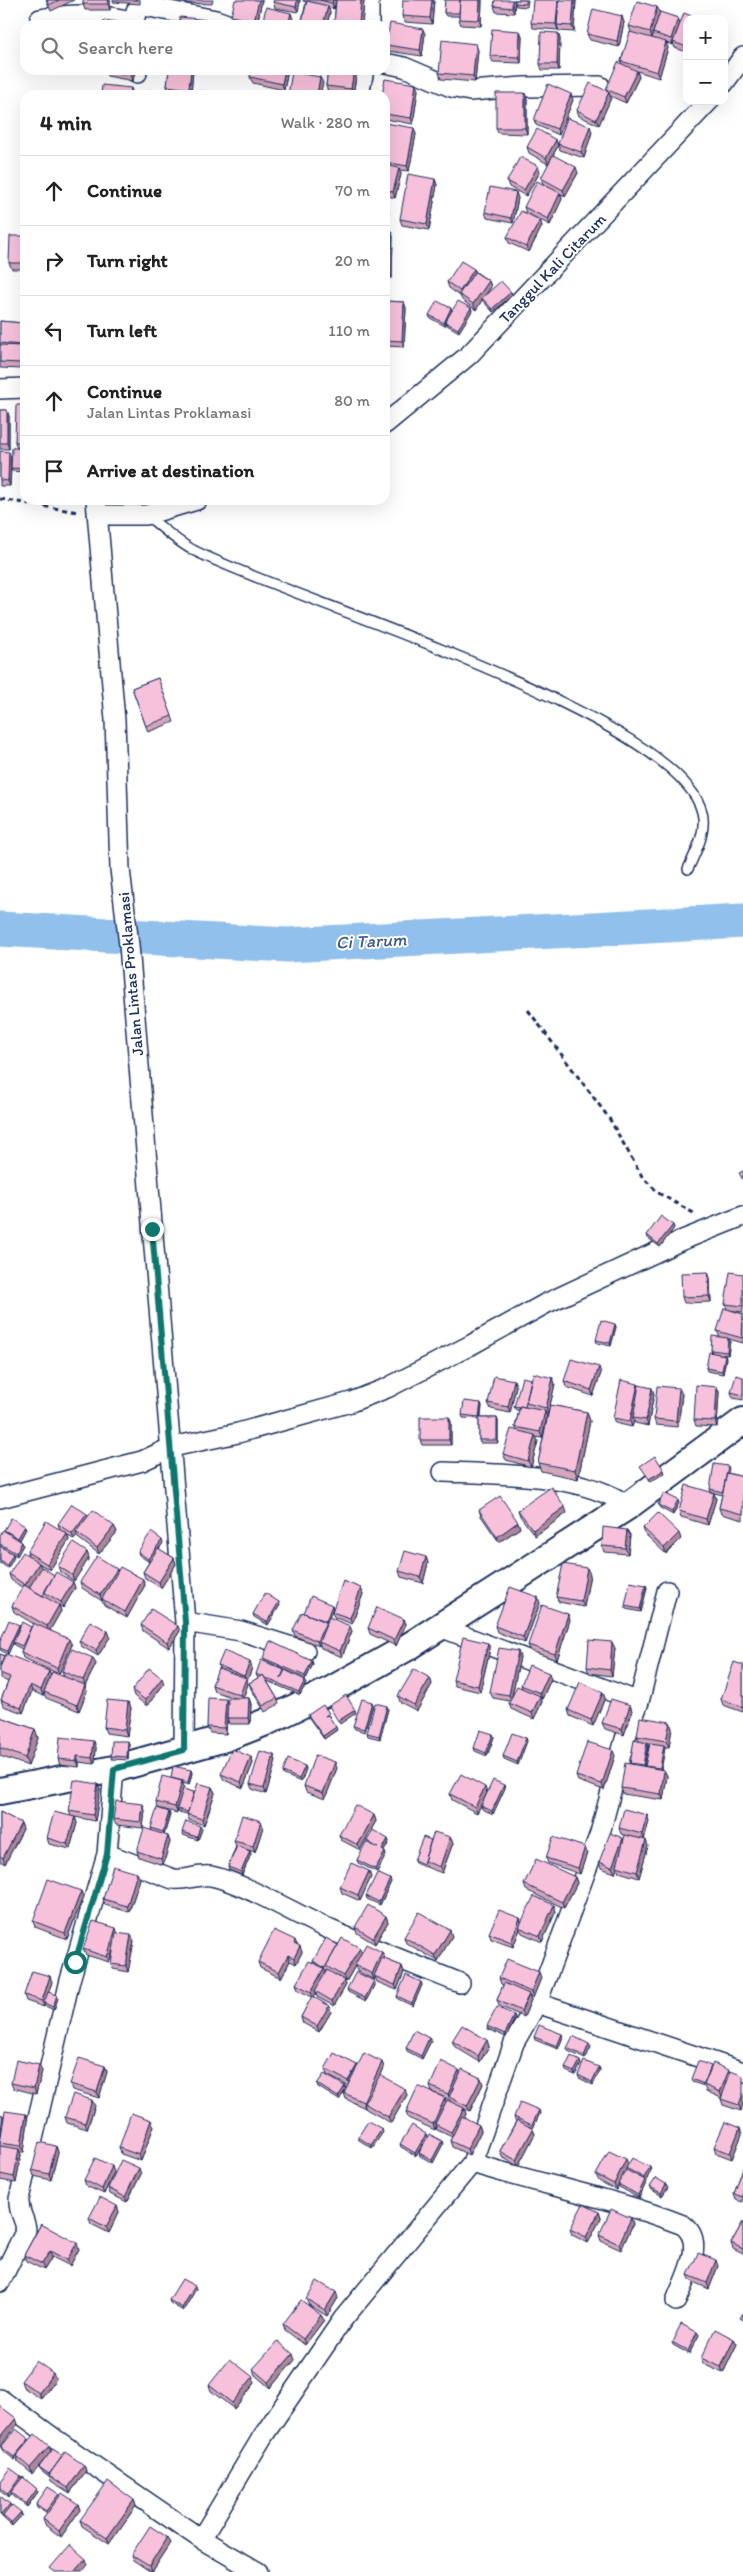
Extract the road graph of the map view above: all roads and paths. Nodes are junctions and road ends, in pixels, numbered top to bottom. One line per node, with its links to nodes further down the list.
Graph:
1 (369, 0): 6 (street)
2 (40, 19): 3 (street)
3 (124, 20)
4 (134, 20): 5 (street)
5 (216, 20)
6 (369, 20)
7 (743, 57): 10 (street)
8 (390, 64): 11 (street)
9 (363, 75): 12 (street)
10 (728, 77)
11 (600, 86)
12 (360, 90)
13 (705, 105): 16 (street, Tanggul Kali Citarum)
14 (20, 388): 15 (street)
15 (0, 389)
16 (390, 420)
17 (0, 499): 18 (path)
18 (20, 501)
19 (65, 505): 21 (path)
20 (180, 505): 22 (street)
21 (97, 508): 22 (street); 28 (street, Jalan Lintas Proklamasi)
22 (146, 515): 23 (lane)
23 (688, 869)
24 (528, 1010): 26 (path)
25 (743, 1216): 26 (street)
26 (714, 1226): 28 (street)
27 (743, 1421): 31 (street)
28 (172, 1447): 30 (street); 33 (street, Jalan Lintas Proklamasi)
29 (443, 1472): 31 (street)
30 (0, 1498)
31 (628, 1506): 34 (street)
32 (667, 1591): 36 (street)
33 (185, 1622): 35 (street); 37 (street, Jalan Lintas Proklamasi)
34 (440, 1627): 36 (street); 37 (street)
35 (305, 1651)
36 (639, 1702): 42 (street)
37 (184, 1750): 38 (street)
38 (114, 1769): 39 (street); 40 (street)
39 (0, 1790)
40 (107, 1854): 41 (street); 45 (street)
41 (460, 1982)
42 (537, 2003): 43 (street); 44 (street)
43 (743, 2072)
44 (472, 2162): 46 (street); 48 (street)
45 (0, 2282)
46 (676, 2301)
47 (0, 2398): 48 (street)
48 (201, 2539): 49 (street)
49 (258, 2572)

